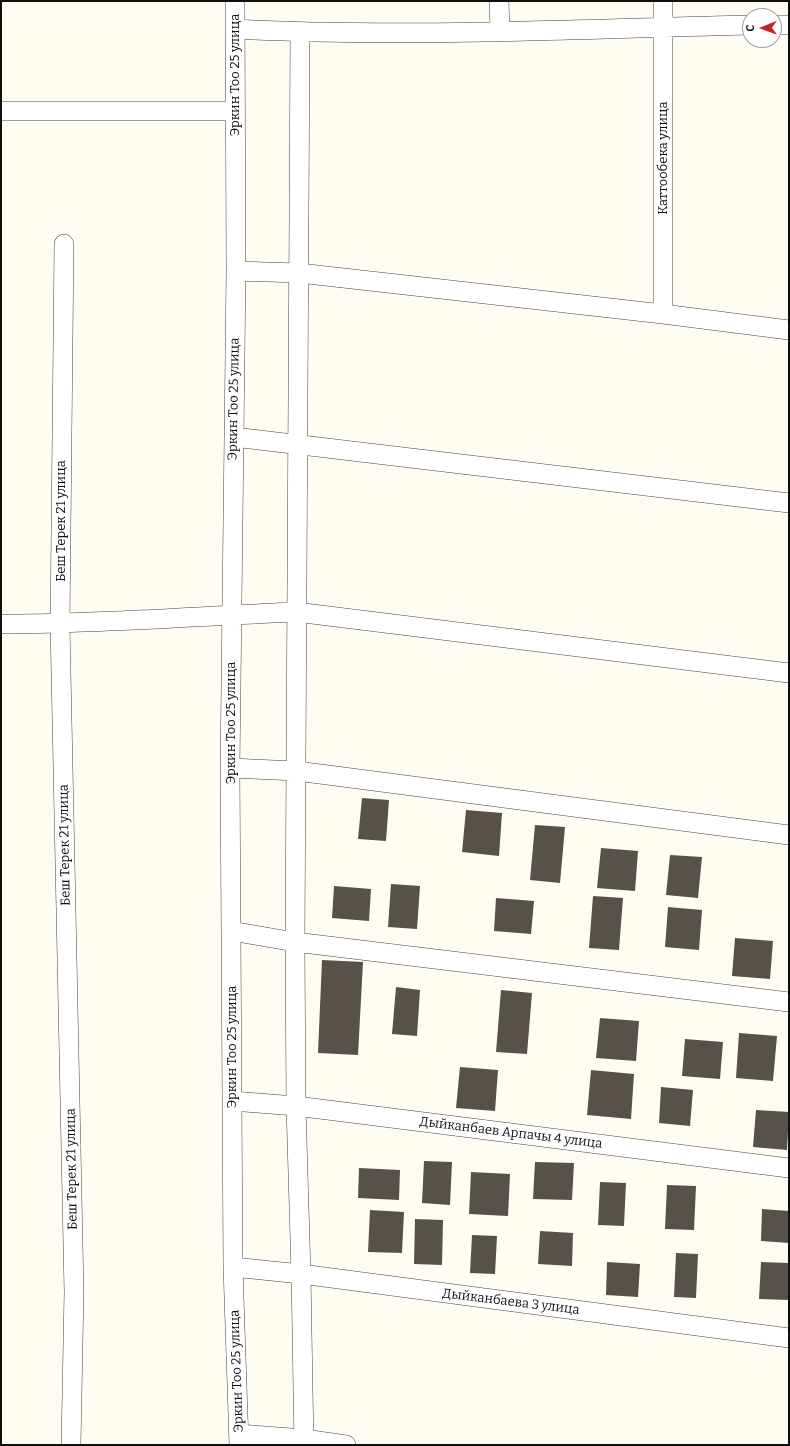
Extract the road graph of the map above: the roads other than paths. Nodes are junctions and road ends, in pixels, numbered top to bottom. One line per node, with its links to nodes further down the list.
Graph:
1 (235, 1): 6 (street, Эркин Тоо 25 улица)
2 (499, 1): 7 (street)
3 (663, 1): 5 (street, Каттообека улица)
4 (742, 25): 5 (street)
5 (664, 27): 7 (street); 14 (street, Каттообека улица)
6 (235, 29): 8 (street); 9 (street, Эркин Тоо 25 улица)
7 (500, 31): 8 (street)
8 (300, 32): 13 (street)
9 (235, 110): 10 (street); 12 (street, Эркин Тоо 25 улица)
10 (1, 111)
11 (64, 244): 22 (street, Беш Терек 21 улица)
12 (236, 271): 13 (street); 16 (street, Эркин Тоо 25 улица)
13 (299, 273): 14 (street); 17 (street)
14 (663, 314): 15 (street)
15 (789, 330)
16 (234, 437): 17 (street); 20 (street, Эркин Тоо 25 улица)
17 (297, 445): 18 (street); 19 (street)
18 (789, 503)
19 (296, 612): 20 (street); 23 (street); 25 (street)
20 (231, 614): 22 (street); 24 (street, Эркин Тоо 25 улица)
21 (1, 624): 22 (street)
22 (60, 624): 38 (street, Беш Терек 21 улица)
23 (789, 673)
24 (230, 768): 25 (street); 27 (street, Эркин Тоо 25 улица)
25 (296, 771): 26 (street); 28 (street)
26 (789, 835)
27 (231, 931): 28 (street); 30 (street, Эркин Тоо 25 улица)
28 (295, 942): 29 (street); 31 (street)
29 (789, 1002)
30 (232, 1101): 31 (street, Дыйканбаев Арпачы 4 улица); 33 (street, Эркин Тоо 25 улица)
31 (296, 1106): 32 (street, Дыйканбаев Арпачы 4 улица); 34 (street)
32 (789, 1168)
33 (233, 1267): 34 (street, Дыйканбаева 3 улица); 36 (street, Эркин Тоо 25 улица)
34 (301, 1274): 35 (street, Дыйканбаева 3 улица); 37 (street)
35 (789, 1338)
36 (239, 1440): 37 (street)
37 (304, 1442): 39 (street)
38 (71, 1445)
39 (346, 1445)

